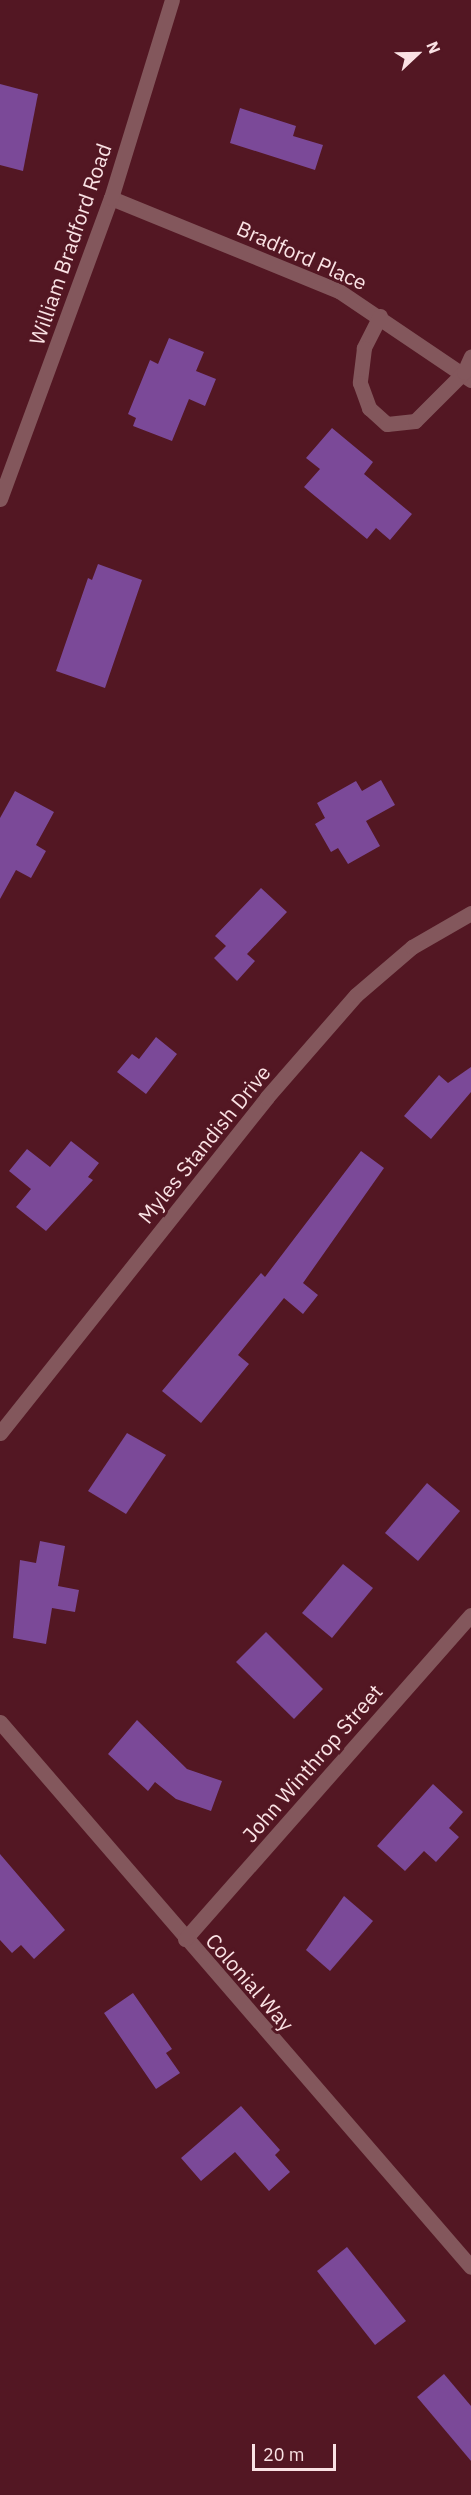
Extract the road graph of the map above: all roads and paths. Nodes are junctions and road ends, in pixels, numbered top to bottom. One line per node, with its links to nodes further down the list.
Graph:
1 (172, 0): 2 (street, William Bradford Road)
2 (111, 198): 3 (street, Bradford Place); 6 (street, William Bradford Road)
3 (380, 316): 5 (street, Bradford Place); 5 (street)
4 (471, 356): 5 (street)
5 (468, 376)
6 (0, 499)
7 (471, 913): 8 (street, Myles Standish Drive)
8 (0, 1433)
9 (471, 1615): 11 (street, John Winthrop Street)
10 (0, 1722): 11 (street, Colonial Way)
11 (185, 1939): 12 (street, Colonial Way)
12 (471, 2267)

